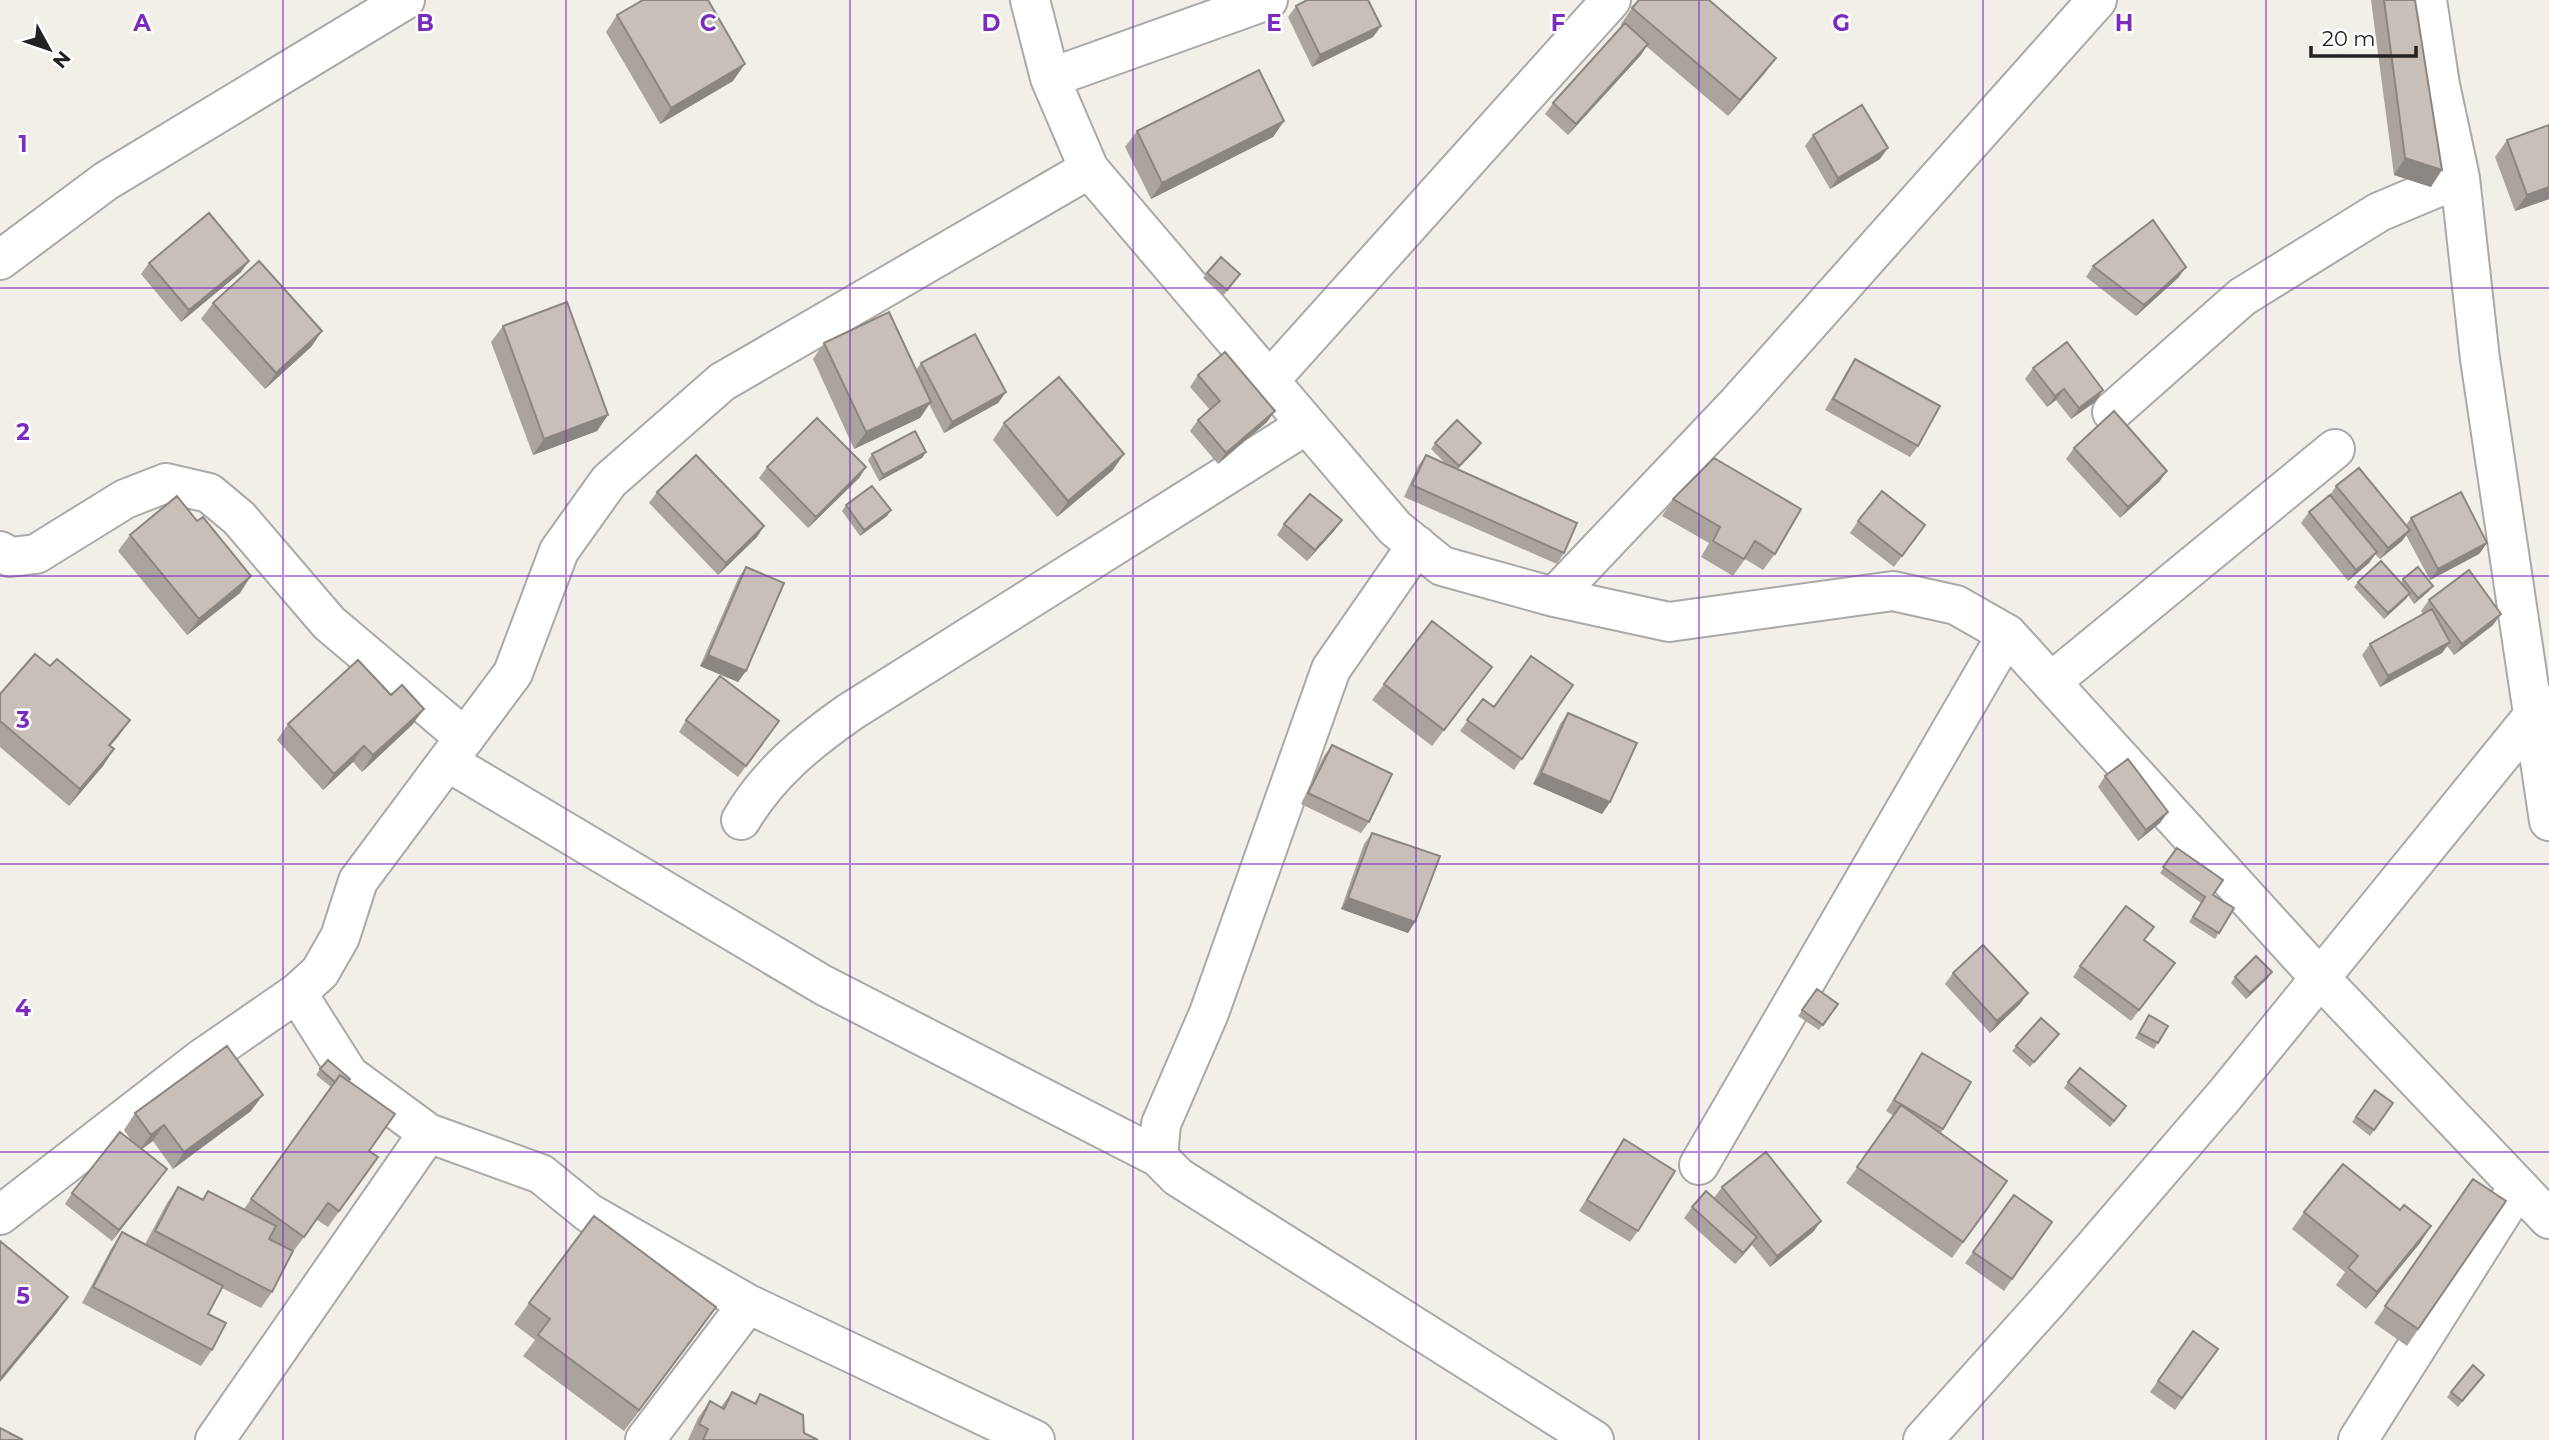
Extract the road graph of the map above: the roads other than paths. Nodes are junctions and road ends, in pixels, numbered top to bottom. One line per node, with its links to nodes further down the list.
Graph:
1 (405, 0): 10 (street)
2 (1030, 0): 7 (street)
3 (1268, 0): 7 (street)
4 (1611, 0): 11 (street)
5 (2096, 0): 17 (street)
6 (2427, 0): 9 (street)
7 (1050, 78): 8 (street)
8 (1089, 169): 11 (street); 21 (street)
9 (2460, 178): 12 (street); 20 (street)
10 (0, 260)
11 (1268, 383): 13 (street)
12 (2112, 412)
13 (1306, 425): 15 (street); 22 (street)
14 (2335, 449): 19 (street)
15 (1417, 545): 17 (street); 27 (street)
16 (3, 558): 21 (street)
17 (1554, 597): 18 (street)
18 (2007, 634): 19 (street); 28 (street)
19 (2051, 682): 24 (street)
20 (2541, 711): 23 (street); 24 (street)
21 (457, 750): 25 (street); 27 (street)
22 (741, 820)
23 (2549, 821)
24 (2321, 979): 29 (street); 37 (street)
25 (297, 993): 26 (street); 30 (street)
26 (428, 1133): 32 (street); 33 (street)
27 (1158, 1157): 36 (street)
28 (1699, 1165)
29 (2518, 1187): 31 (street); 38 (street)
30 (0, 1215)
31 (2549, 1219)
32 (748, 1304): 34 (street); 35 (street)
33 (215, 1440)
34 (645, 1440)
35 (1035, 1440)
36 (1594, 1440)
37 (1923, 1440)
38 (2358, 1440)

